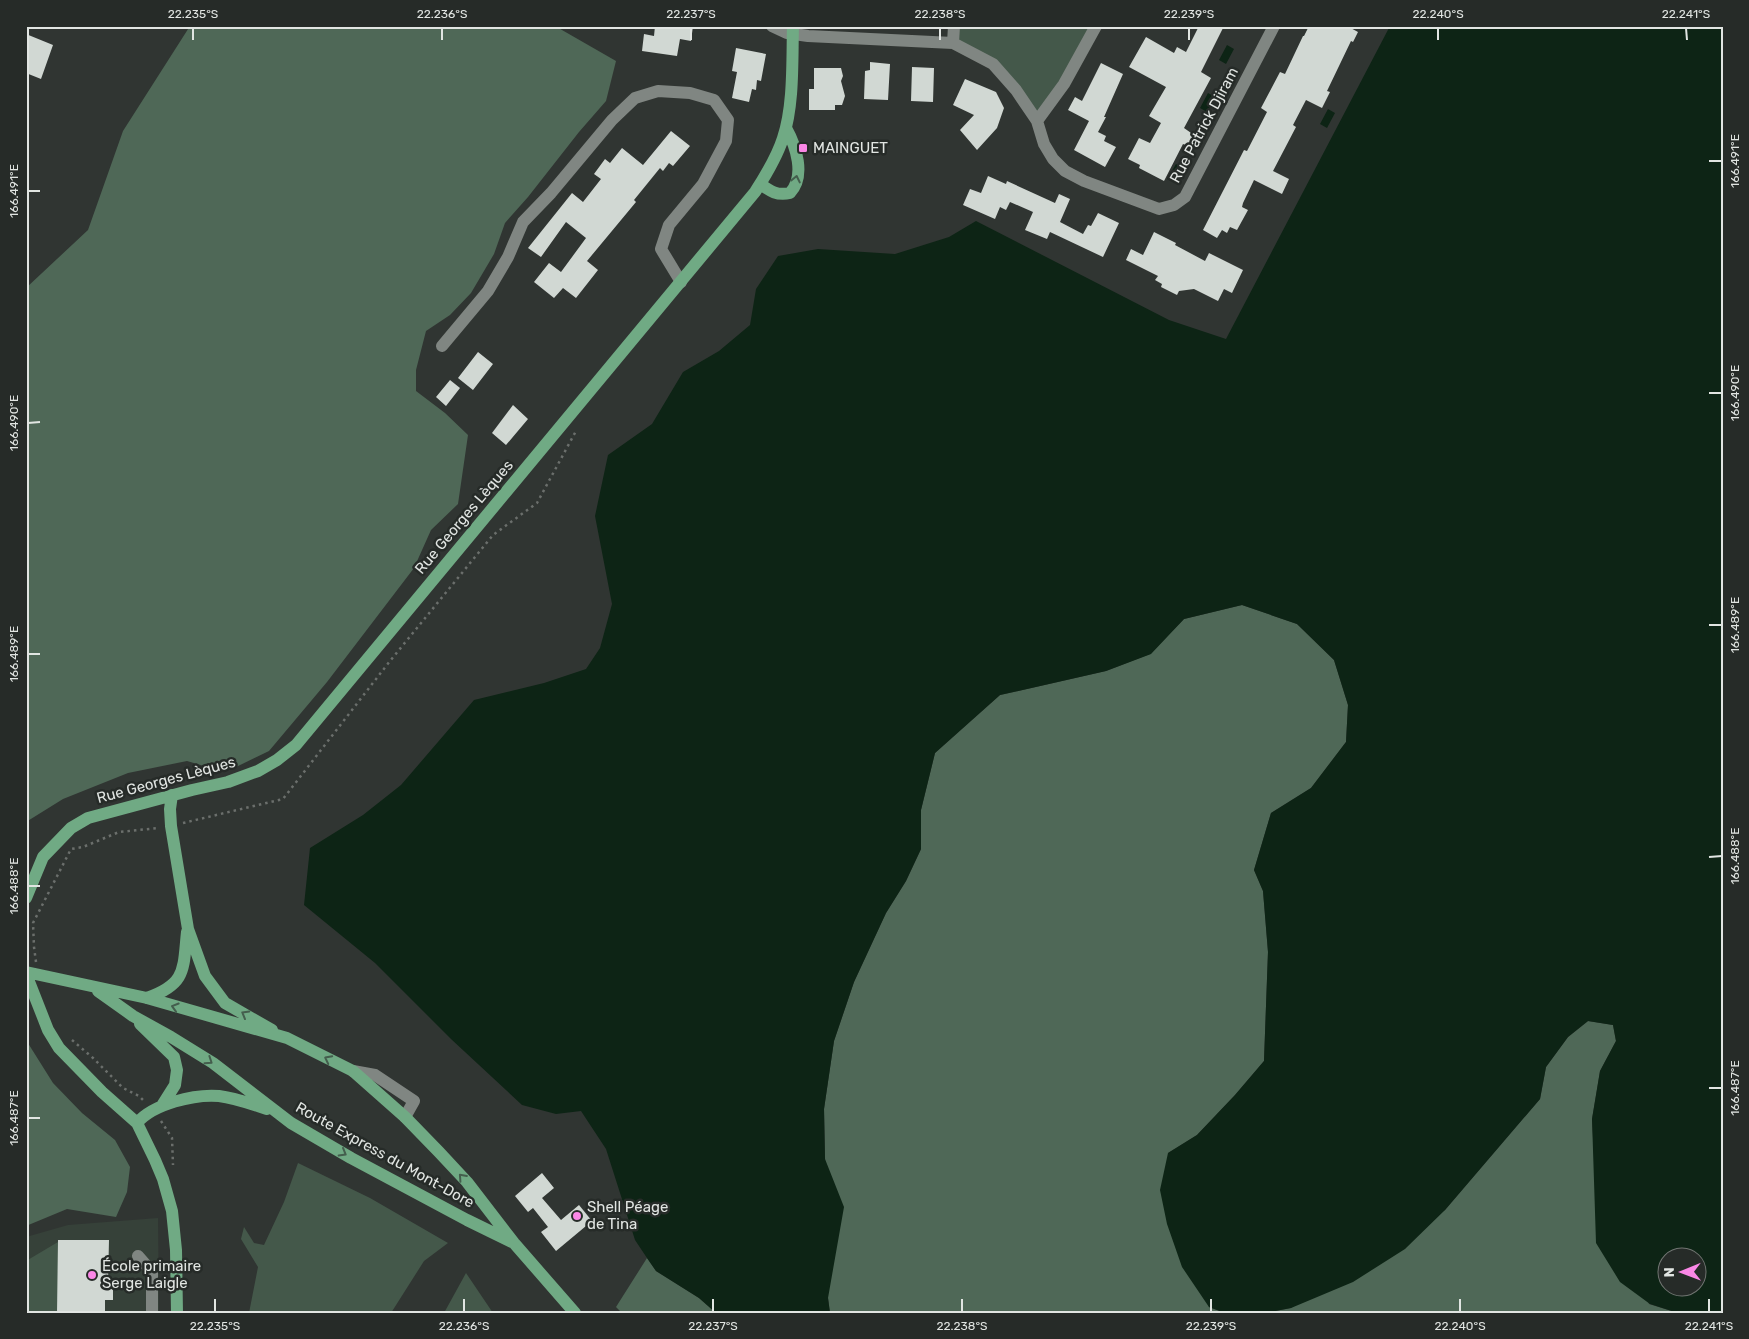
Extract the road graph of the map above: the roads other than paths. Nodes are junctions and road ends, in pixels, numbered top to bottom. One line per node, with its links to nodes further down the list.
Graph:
1 (772, 26): 5 (street, Rue Patrick Djiram)
2 (954, 26): 6 (street)
3 (1096, 26): 7 (street)
4 (1274, 26): 7 (street, Rue Patrick Djiram)
5 (793, 30): 6 (street, Rue Patrick Djiram); 8 (main road, Rue Georges Lèques)
6 (953, 43): 7 (street, Rue Patrick Djiram)
7 (1037, 120)
8 (786, 128): 9 (main road, Rue Georges Lèques); 9 (main road, one-way to 8)
9 (760, 184): 10 (main road, Rue Georges Lèques)
10 (680, 282): 11 (street); 12 (main road, Rue Georges Lèques)
11 (442, 346)
12 (172, 795): 13 (main road, Rue Georges Lèques); 14 (main road)
13 (152, 801): 14 (main road); 15 (main road, Rue Georges Lèques)
14 (172, 826): 16 (main road)
15 (26, 898)
16 (188, 929): 19 (main road); 21 (main road, one-way to 16)
17 (26, 973): 18 (main road); 25 (main road)
18 (94, 988): 19 (main road, Route Express du Mont-Dore); 20 (main road, Route Express du Mont-Dore)
19 (147, 998): 21 (main road, Route Express du Mont-Dore, one-way to 19)
20 (134, 1016): 23 (main road); 26 (main road, Route Express du Mont-Dore, one-way to 26)
21 (287, 1038): 22 (main road, Route Express du Mont-Dore, one-way to 21)
22 (353, 1071): 24 (main road, Route Express du Mont-Dore); 24 (street)
23 (159, 1107): 25 (main road); 26 (main road)
24 (405, 1117): 27 (main road, Route Express du Mont-Dore, one-way to 24)
25 (137, 1123): 30 (main road)
26 (291, 1123): 27 (main road, Route Express du Mont-Dore, one-way to 27)
27 (514, 1243): 31 (main road, Route Express du Mont-Dore)
28 (138, 1256): 29 (street)
29 (152, 1313)
30 (177, 1313)
31 (575, 1313)

